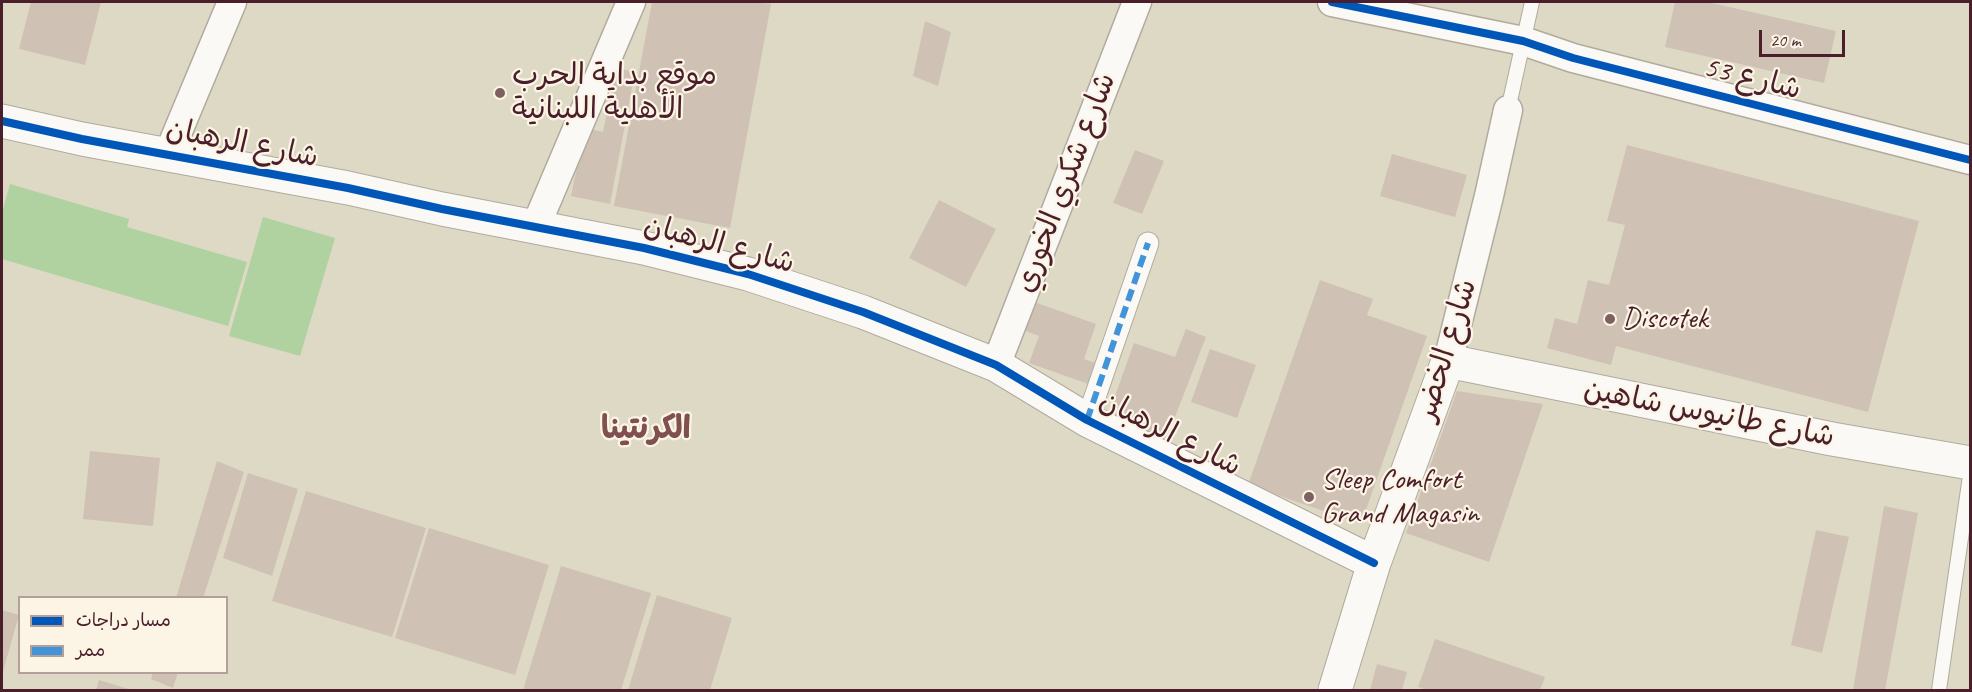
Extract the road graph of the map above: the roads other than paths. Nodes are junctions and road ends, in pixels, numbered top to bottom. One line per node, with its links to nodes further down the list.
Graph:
1 (232, 2): 9 (street)
2 (631, 2): 11 (street)
3 (1137, 2): 14 (street, شارع شكري الخوري)
4 (1332, 2): 6 (street, شارع 53)
5 (1532, 2): 6 (lane, شارع الخضر)
6 (1523, 41): 7 (lane, شارع الخضر); 10 (street, شارع 53)
7 (1508, 110): 13 (street, شارع الخضر)
8 (2, 121): 9 (street, شارع الرهبان)
9 (168, 155): 11 (street, شارع الرهبان)
10 (1971, 160)
11 (535, 228): 14 (street, شارع الرهبان)
12 (1148, 243): 15 (street)
13 (1448, 361): 16 (street, شارع طانيوس شاهين); 18 (street, شارع الخضر)
14 (996, 365): 15 (street, شارع الرهبان)
15 (1088, 420): 18 (street, شارع الرهبان)
16 (1971, 463)
17 (1971, 476): 20 (lane)
18 (1374, 563): 19 (street, شارع الخضر)
19 (1335, 690)
20 (1939, 690)

